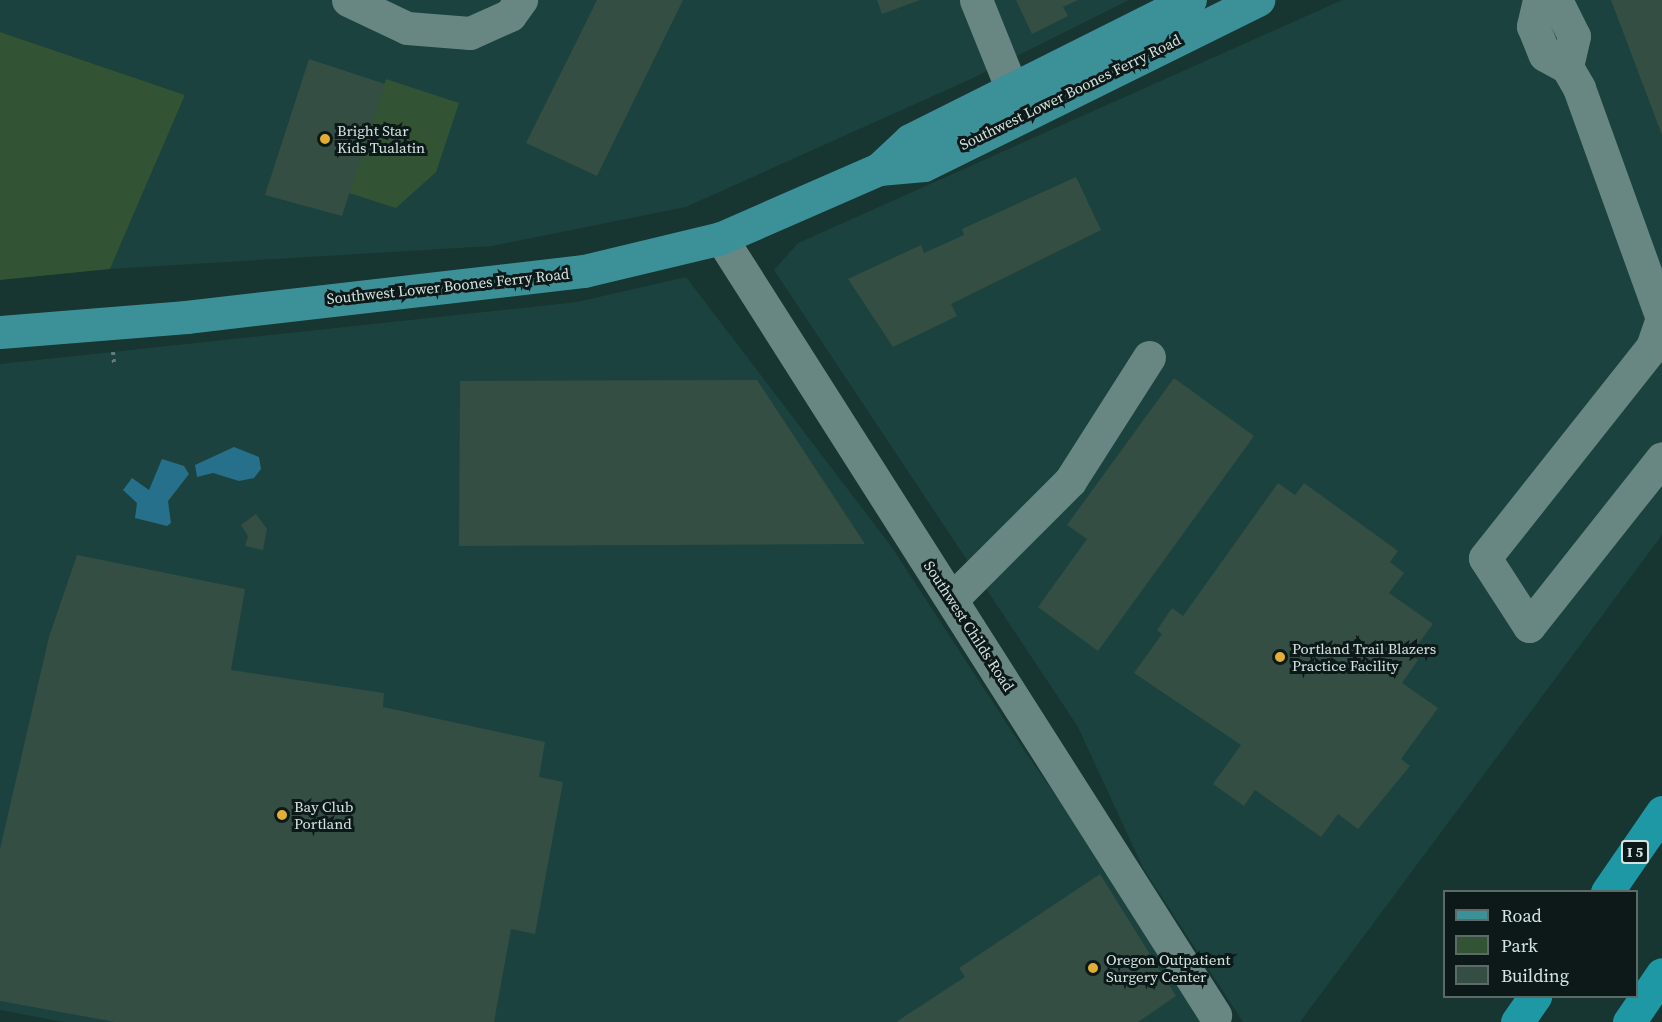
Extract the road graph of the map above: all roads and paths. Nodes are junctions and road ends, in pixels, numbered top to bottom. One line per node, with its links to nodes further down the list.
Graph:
1 (348, 0): 2 (street)
2 (521, 0)
3 (976, 0): 9 (street)
4 (1190, 0): 9 (main road, Southwest Lower Boones Ferry Road)
5 (1258, 0): 10 (main road, Southwest Lower Boones Ferry Road)
6 (1539, 0): 8 (street)
7 (1556, 0): 8 (street)
8 (1567, 67): 14 (street)
9 (1011, 87): 10 (main road, Southwest Lower Boones Ferry Road)
10 (879, 169): 11 (main road, Southwest Lower Boones Ferry Road)
11 (721, 238): 12 (main road, Southwest Lower Boones Ferry Road); 15 (street, Southwest Childs Road)
12 (0, 332)
13 (1149, 357): 15 (street)
14 (1662, 459)
15 (952, 599): 20 (street, Southwest Childs Road)
16 (1662, 812): 17 (highway, I 5)
17 (1608, 890)
18 (1662, 974): 22 (highway)
19 (1534, 998): 21 (highway)
20 (1215, 1015)
21 (1517, 1022)
22 (1629, 1022)

